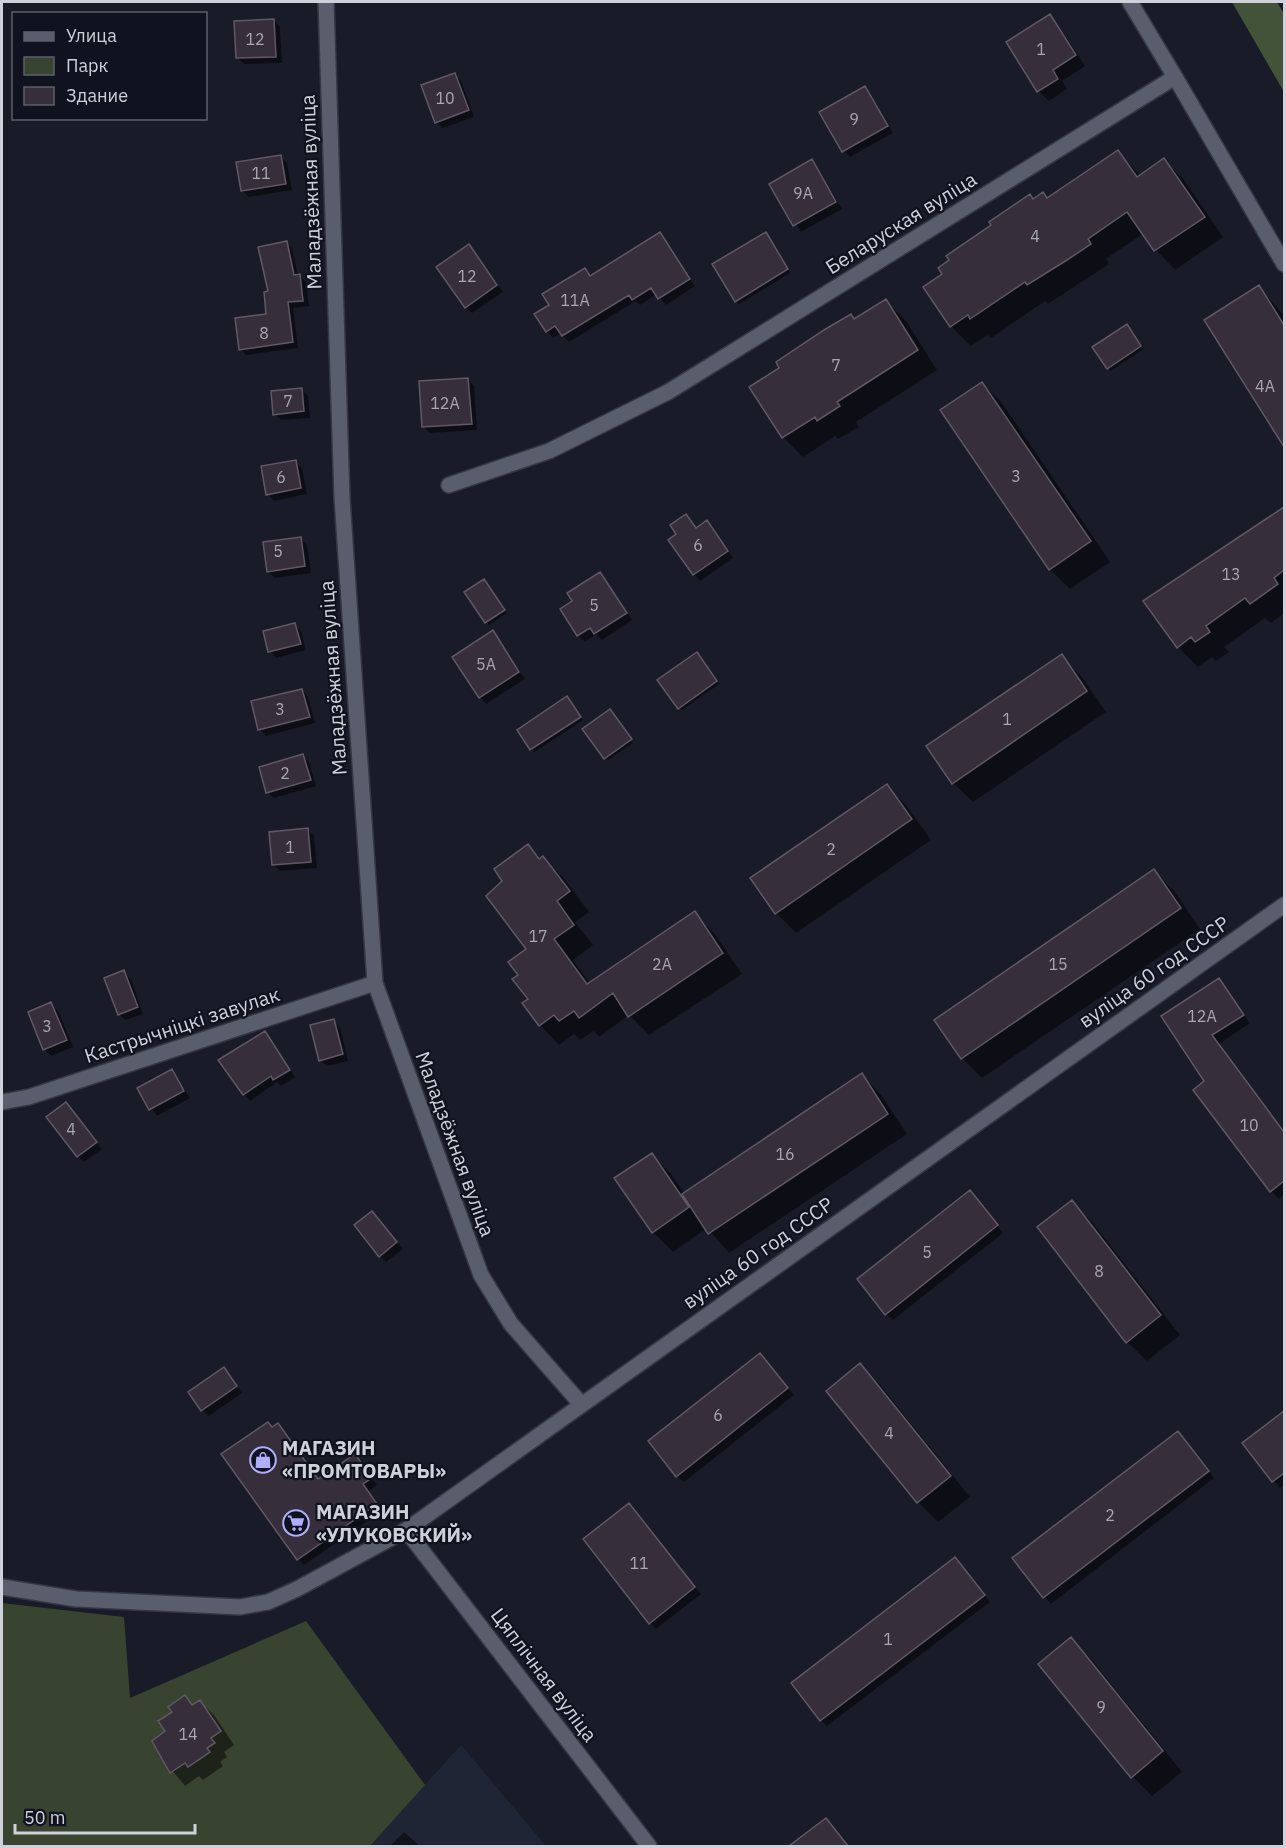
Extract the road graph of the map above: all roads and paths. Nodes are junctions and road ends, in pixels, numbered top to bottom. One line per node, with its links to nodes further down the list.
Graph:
1 (326, 2): 7 (street, Маладзёжная вуліца)
2 (1130, 2): 3 (street)
3 (1175, 77): 4 (street); 5 (street, Беларуская вуліца)
4 (1284, 264)
5 (448, 485)
6 (1284, 905): 9 (street, вуліца 60 год СССР)
7 (375, 983): 8 (street, Кастрычніцкі завулак); 9 (street, Маладзёжная вуліца)
8 (2, 1102)
9 (581, 1404): 10 (street, вуліца 60 год СССР)
10 (406, 1530): 11 (street, вуліца 60 год СССР); 12 (street, Цяплічная вуліца)
11 (2, 1587)
12 (649, 1846)

